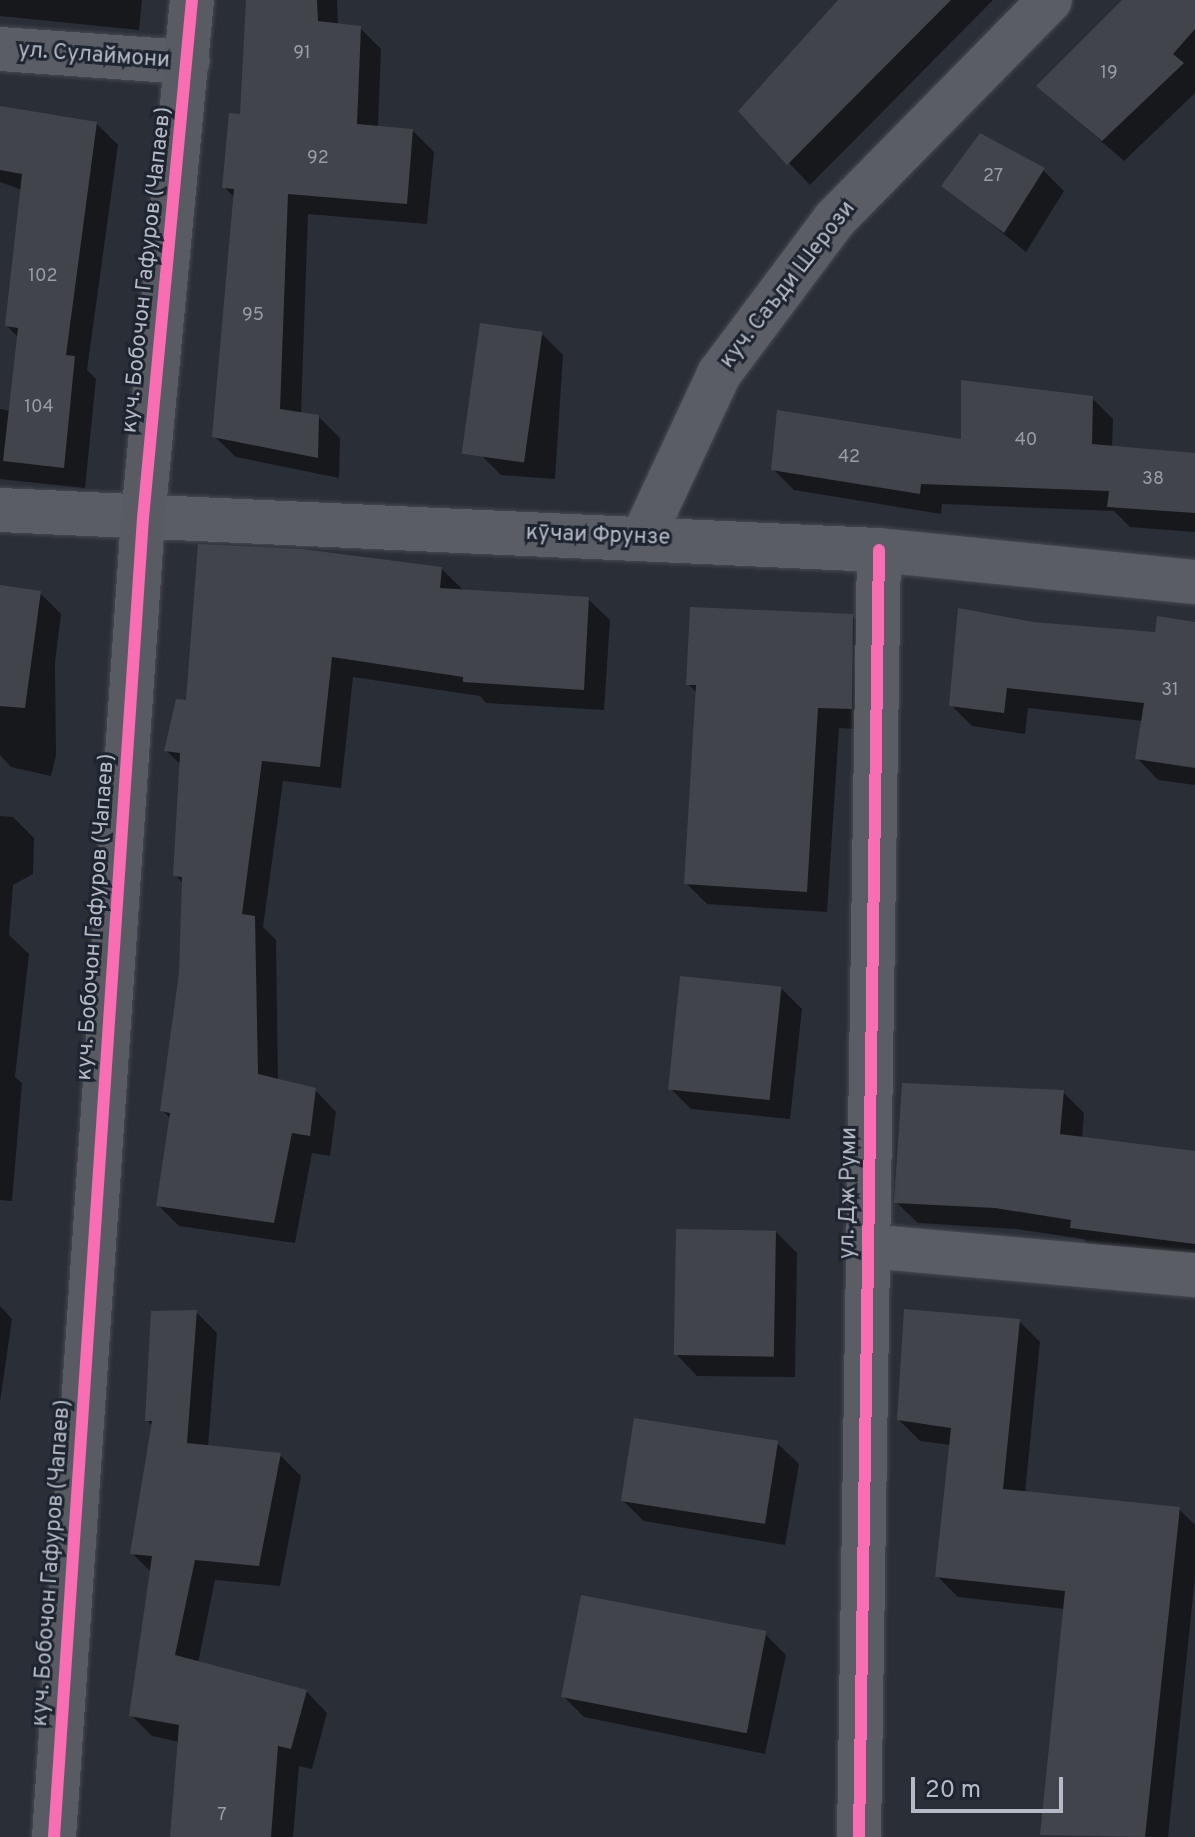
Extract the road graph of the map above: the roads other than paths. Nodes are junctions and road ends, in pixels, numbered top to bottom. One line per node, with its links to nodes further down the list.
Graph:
1 (192, 0): 4 (street, куч. Бобочон Гафуров (Чапаев))
2 (1050, 0): 7 (street, куч. Саъди Шерози)
3 (0, 49): 4 (street, ул. Сулаймони)
4 (188, 62): 6 (street, куч. Бобочон Гафуров (Чапаев))
5 (0, 510): 6 (street, кӯчаи Фрунзе)
6 (143, 518): 7 (street, кӯчаи Фрунзе); 12 (street, куч. Бобочон Гафуров (Чапаев))
7 (643, 537): 8 (street, кӯчаи Фрунзе)
8 (879, 550): 9 (street, кӯчаи Фрунзе); 10 (street, ул. Дж Руми)
9 (1195, 582)
10 (868, 1246): 11 (street); 13 (street, ул. Дж Руми)
11 (1195, 1275)
12 (54, 1837)
13 (859, 1837)

